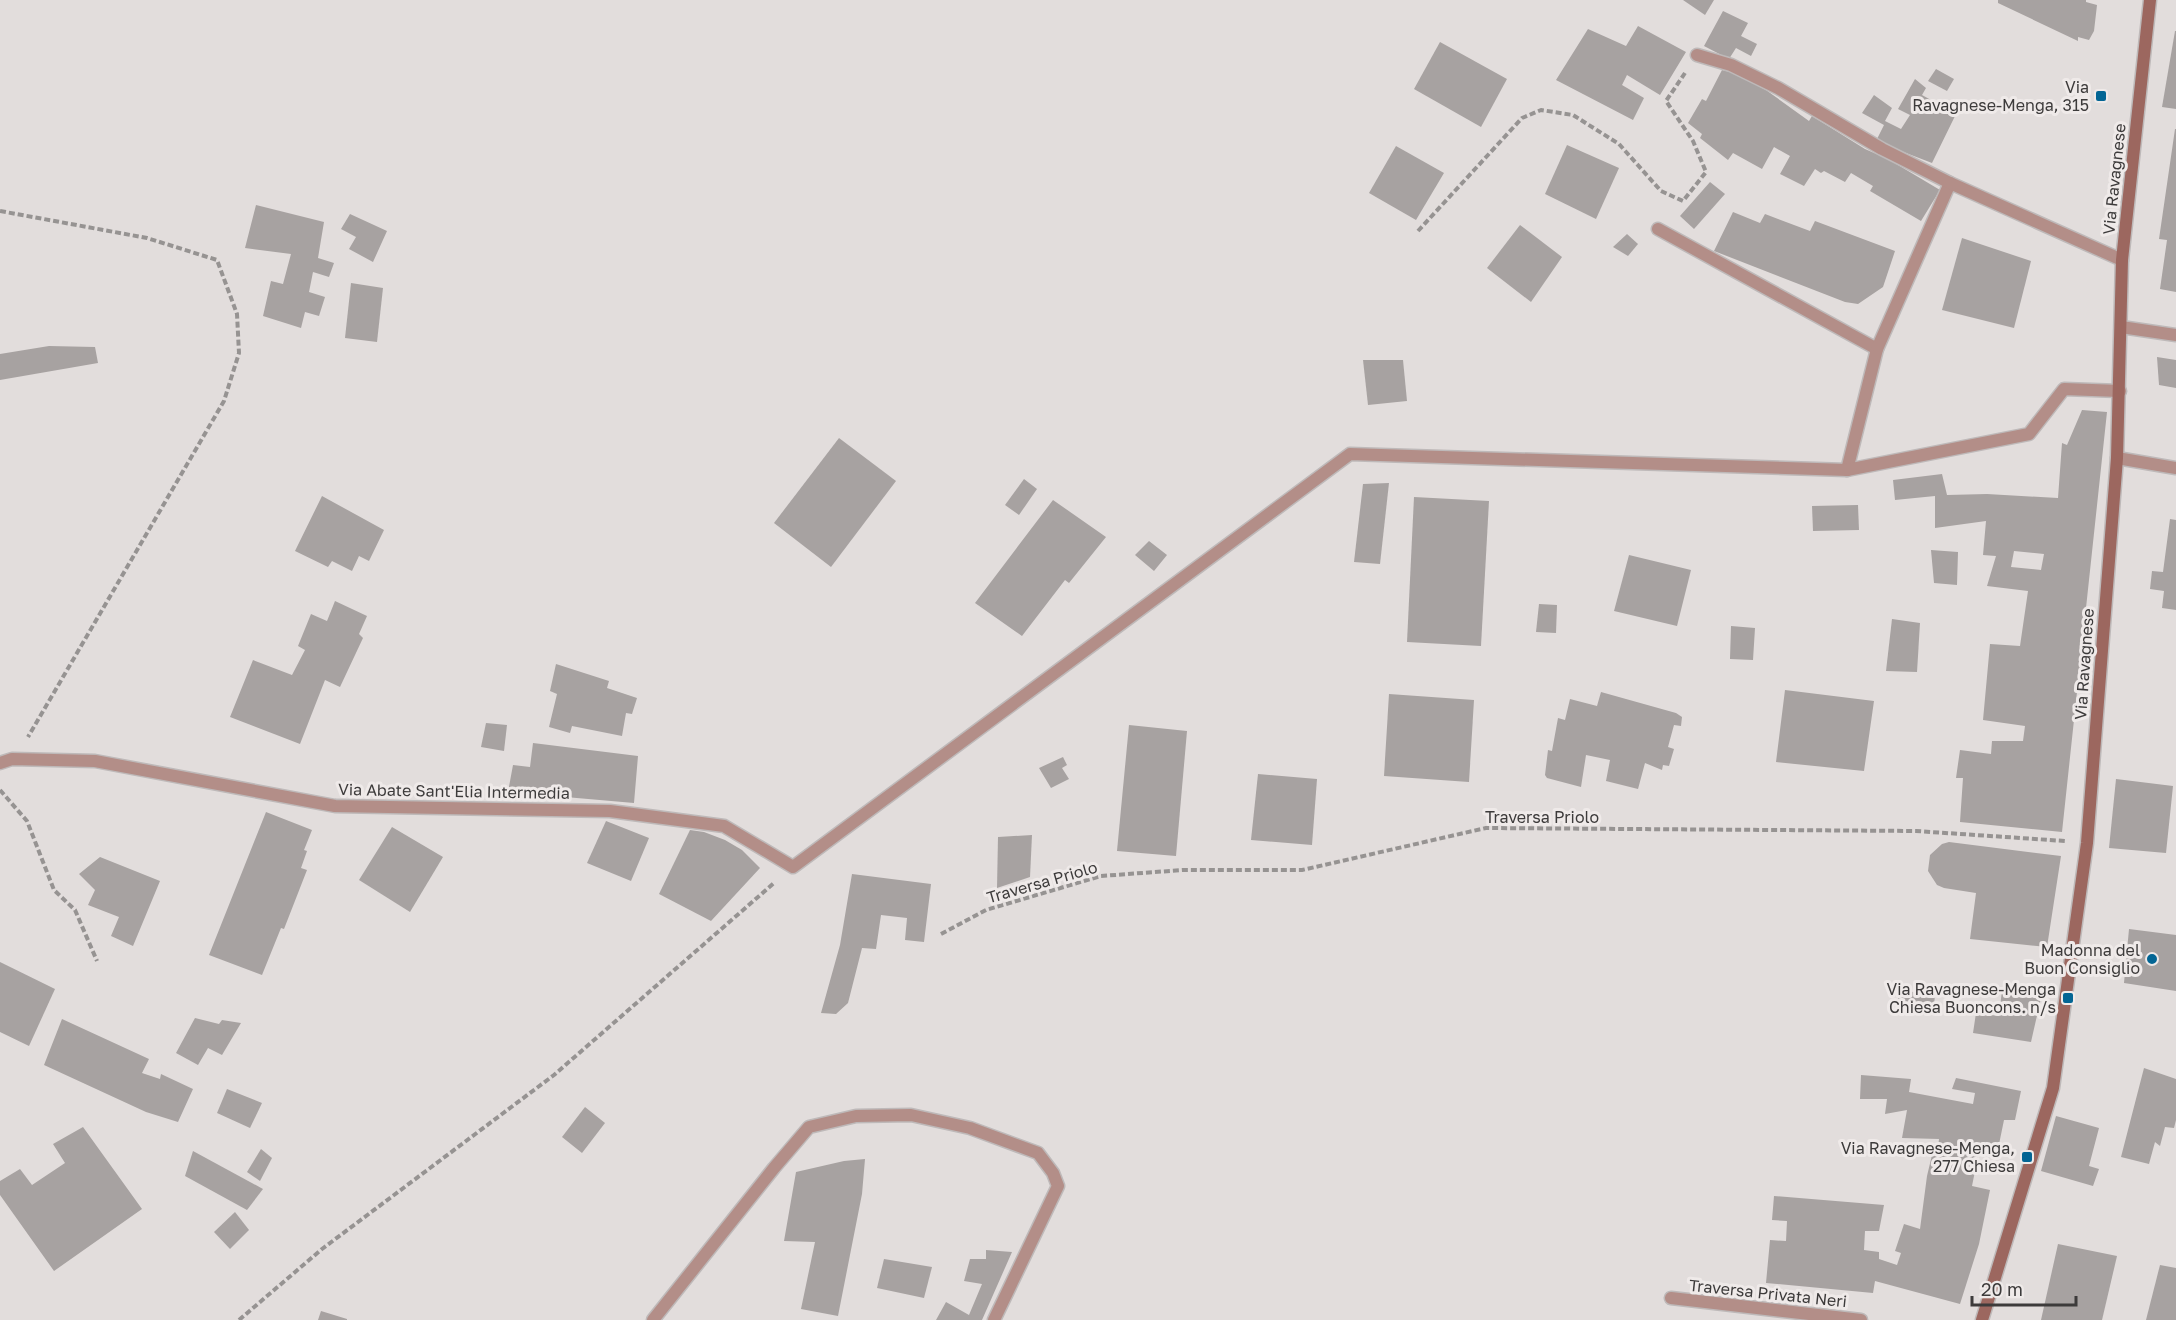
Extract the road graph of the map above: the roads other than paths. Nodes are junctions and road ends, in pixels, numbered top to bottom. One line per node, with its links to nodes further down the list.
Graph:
1 (2150, 0): 5 (main road, Via Ravagnese)
2 (1696, 55): 3 (street)
3 (1950, 183): 5 (street); 8 (street)
4 (1658, 229): 8 (street)
5 (2122, 260): 6 (main road, Via Ravagnese)
6 (2121, 327): 7 (street); 9 (main road, Via Ravagnese)
7 (2176, 335)
8 (1877, 349): 12 (street)
9 (2120, 391): 10 (main road, Via Ravagnese); 12 (street)
10 (2117, 459): 11 (street); 18 (main road, Via Ravagnese)
11 (2176, 468)
12 (1847, 470): 13 (street, Via Abate Sant'Elia Intermedia)
13 (6, 761)
14 (1671, 1299): 17 (street, Traversa Privata Neri)
15 (653, 1320): 16 (street)
16 (994, 1320)
17 (1861, 1320)
18 (1982, 1320)

